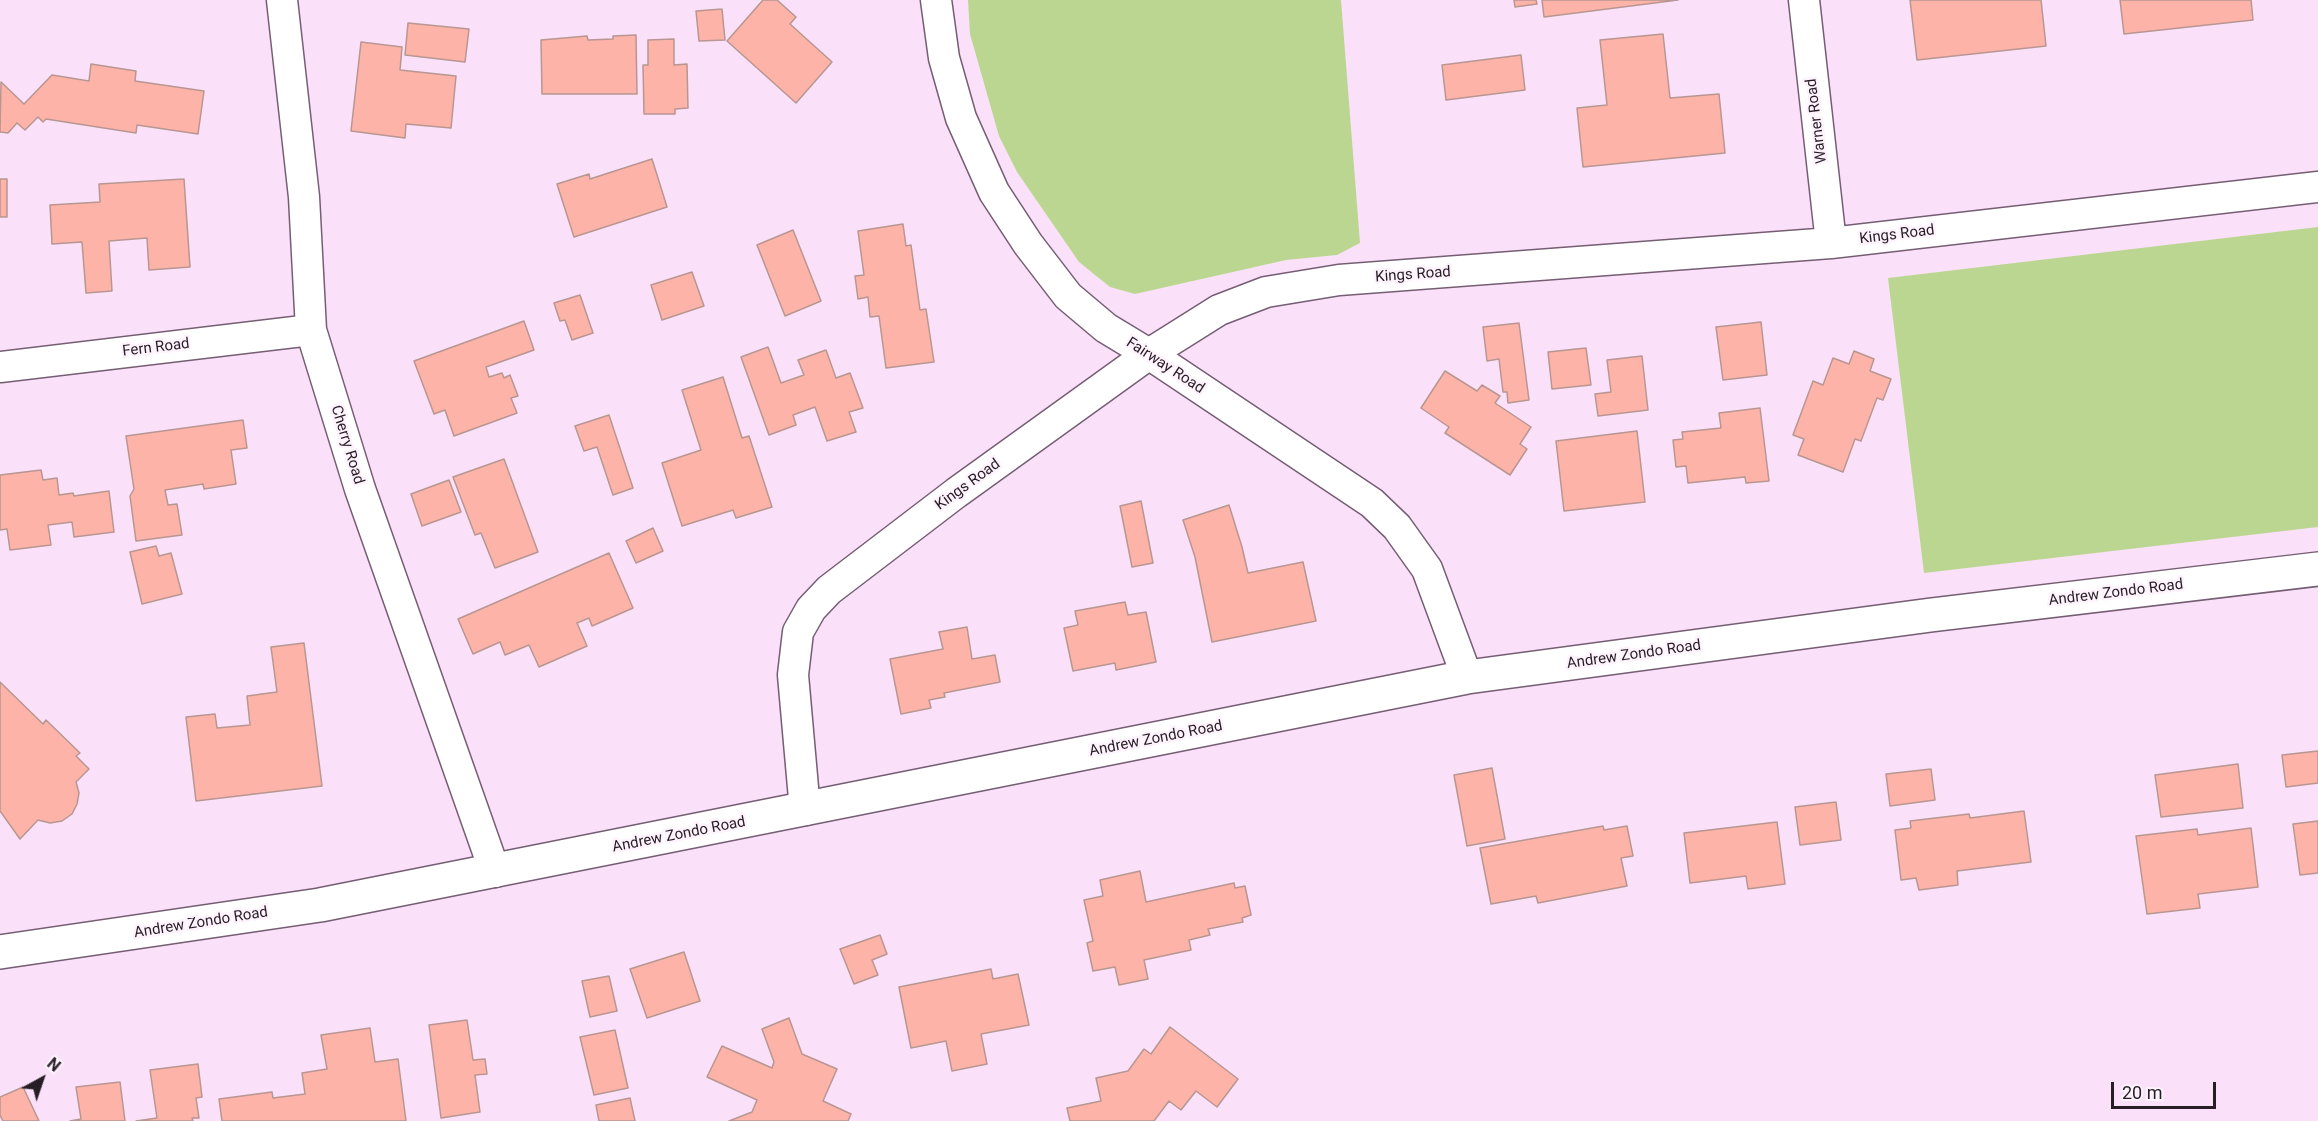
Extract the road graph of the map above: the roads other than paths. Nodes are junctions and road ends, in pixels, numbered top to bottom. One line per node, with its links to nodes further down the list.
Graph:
1 (282, 0): 6 (street, Cherry Road)
2 (936, 0): 7 (street, Fairway Road)
3 (1804, 0): 5 (street, Warner Road)
4 (2318, 187): 5 (street, Kings Road)
5 (1831, 243): 7 (street, Kings Road)
6 (311, 330): 8 (street, Fern Road); 12 (street, Cherry Road)
7 (1149, 354): 10 (street, Fairway Road); 11 (street, Kings Road)
8 (0, 368)
9 (2318, 569): 10 (main road, Andrew Zondo Road)
10 (1467, 677): 11 (main road, Andrew Zondo Road)
11 (805, 810): 12 (main road, Andrew Zondo Road)
12 (495, 872): 13 (main road, Andrew Zondo Road)
13 (0, 952)

